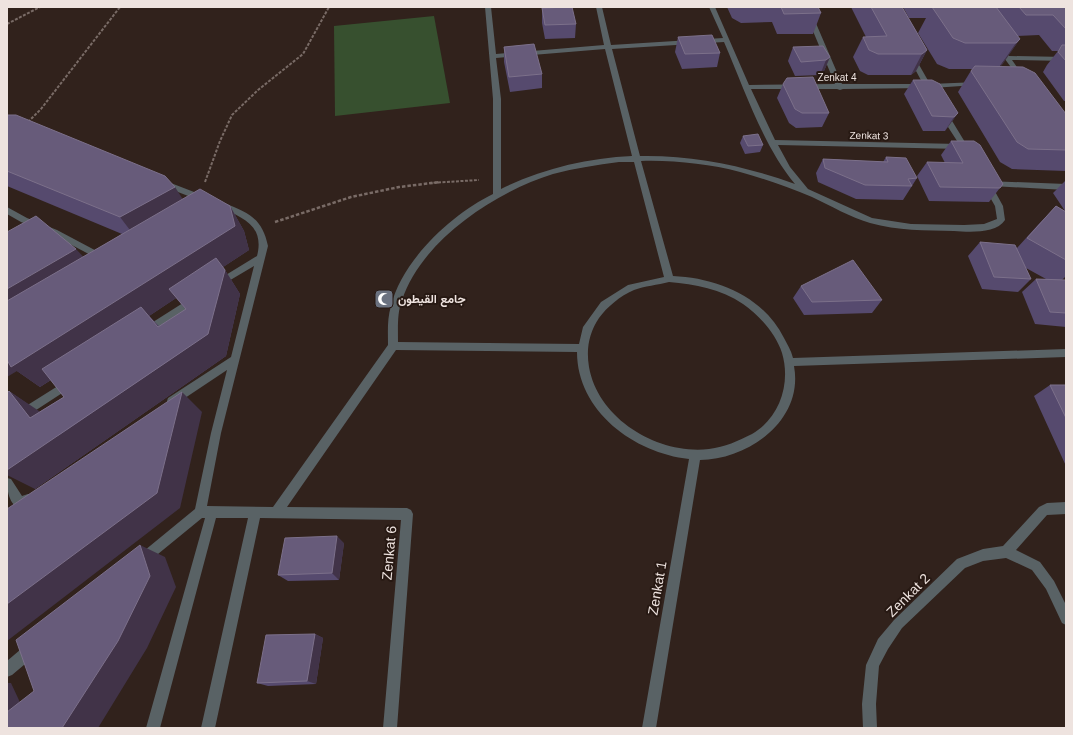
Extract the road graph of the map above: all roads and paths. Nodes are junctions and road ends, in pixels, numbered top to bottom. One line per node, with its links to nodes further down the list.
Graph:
1 (40, 7): 8 (path)
2 (120, 7): 21 (path)
3 (329, 7): 31 (path)
4 (488, 7): 13 (street)
5 (599, 7): 11 (street)
6 (712, 7): 9 (street)
7 (806, 7): 20 (street)
8 (7, 24)
9 (727, 40): 11 (street); 19 (street)
10 (994, 41): 14 (street)
11 (608, 46): 13 (street); 24 (street)
12 (907, 48): 18 (street)
13 (492, 56): 27 (street)
14 (1007, 58): 15 (street); 16 (street)
15 (1066, 59)
16 (1015, 80)
17 (984, 83): 18 (street, Zenkat 4)
18 (928, 86): 20 (street, Zenkat 4); 23 (street)
19 (746, 88): 20 (street, Zenkat 4); 22 (street)
20 (840, 88)
21 (27, 123)
22 (773, 142): 23 (street, Zenkat 3); 29 (street)
23 (964, 147): 25 (street)
24 (638, 158): 29 (street); 30 (street); 38 (street)
25 (971, 159)
26 (155, 180): 31 (street)
27 (497, 180): 30 (street); 33 (path)
28 (1066, 187): 29 (street)
29 (806, 192)
30 (497, 194): 40 (street)
31 (200, 197): 33 (street)
32 (7, 210): 34 (street)
33 (258, 228): 36 (street)
34 (54, 232): 35 (street); 37 (street)
35 (41, 239)
36 (261, 258): 39 (street); 43 (street)
37 (111, 263)
38 (669, 279): 41 (street); 44 (street)
39 (138, 337)
40 (393, 346): 41 (street); 54 (street)
41 (582, 348): 48 (street)
42 (1066, 353): 44 (street)
43 (234, 360): 46 (street); 52 (street)
44 (789, 362): 48 (street)
45 (79, 376): 47 (street)
46 (162, 408)
47 (7, 424)
48 (695, 454): 63 (street, Zenkat 1)
49 (7, 483): 50 (street)
50 (40, 491)
51 (1066, 508): 55 (street)
52 (206, 512): 53 (street, Zenkat 6); 56 (street); 60 (street)
53 (255, 513): 54 (street, Zenkat 6); 61 (street)
54 (276, 513): 62 (street, Zenkat 6)
55 (1006, 552): 57 (street); 64 (street, Zenkat 2)
56 (134, 566)
57 (1066, 619)
58 (43, 640): 59 (street)
59 (7, 670)
60 (153, 728)
61 (208, 728)
62 (390, 728)
63 (649, 728)
64 (870, 728)

